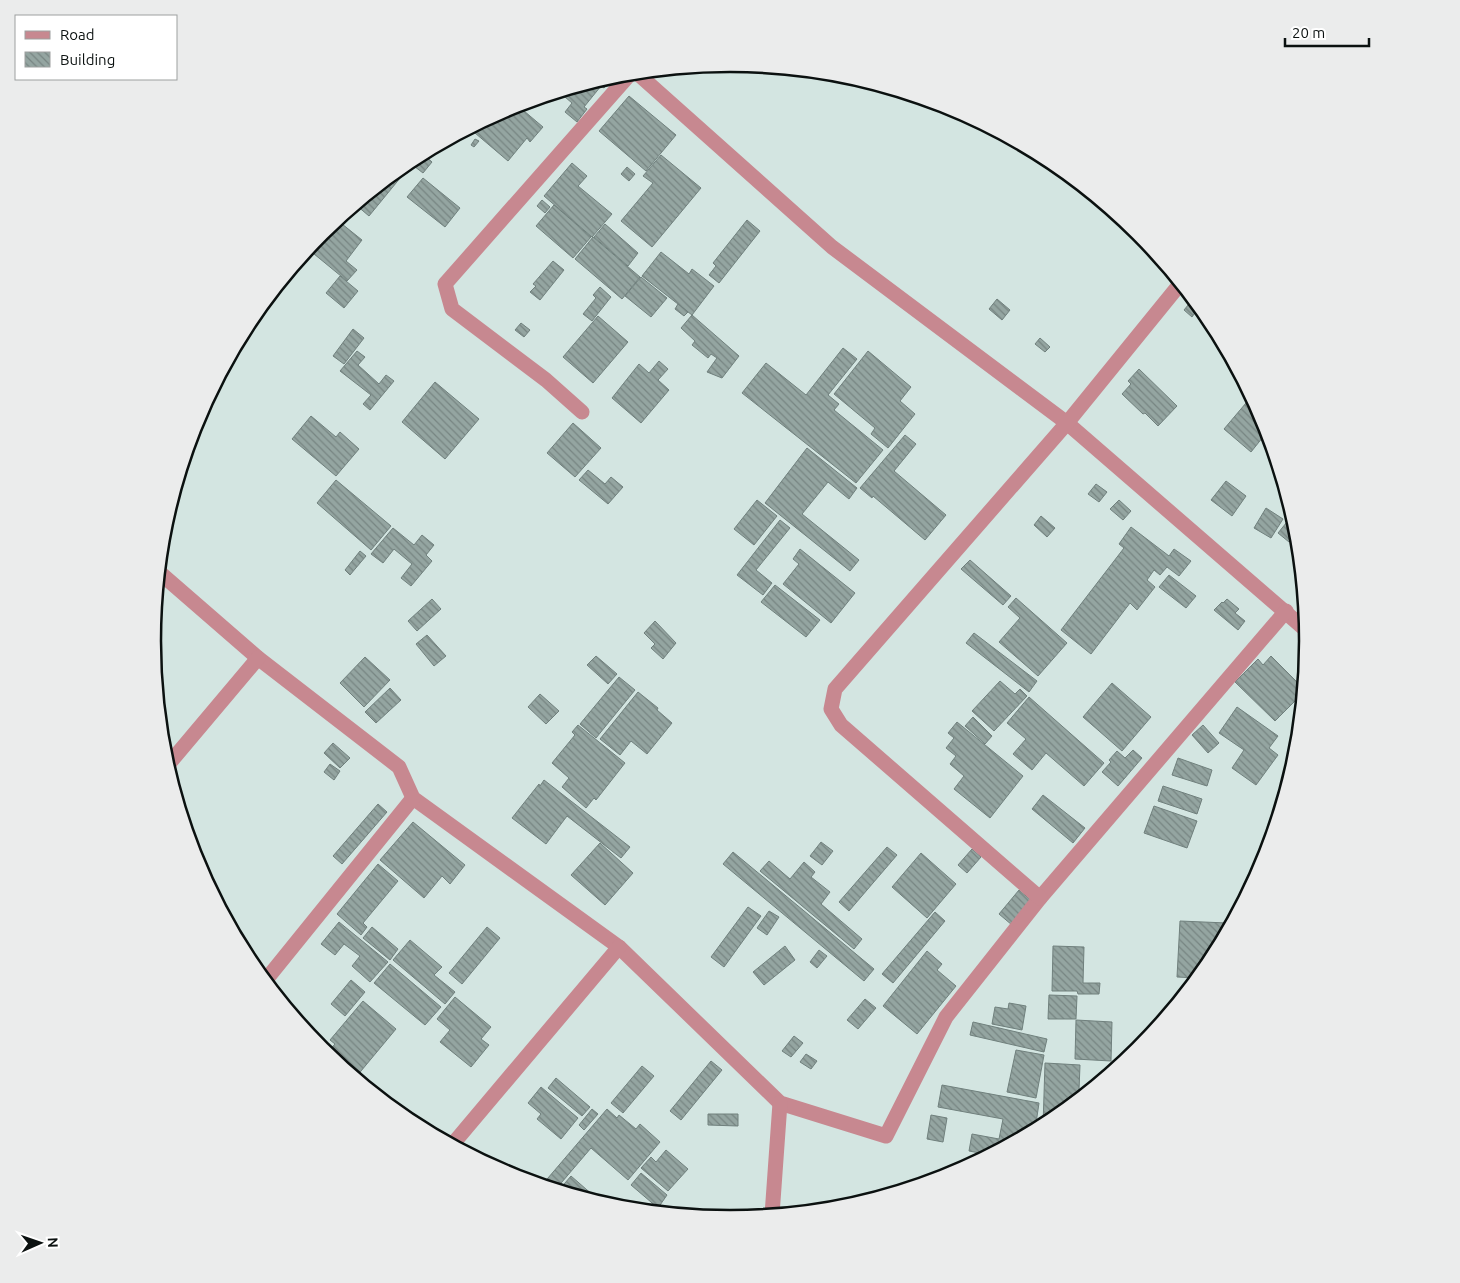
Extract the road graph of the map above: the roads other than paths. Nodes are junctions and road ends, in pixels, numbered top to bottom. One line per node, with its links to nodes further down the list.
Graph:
1 (644, 79): 5 (street)
2 (623, 82): 4 (street)
3 (1176, 289): 5 (street)
4 (582, 412)
5 (1067, 422): 7 (street); 12 (street)
6 (165, 577): 9 (street)
7 (1286, 612): 8 (street); 12 (street)
8 (1298, 623)
9 (258, 658): 10 (street); 11 (street)
10 (173, 759)
11 (413, 798): 13 (street); 14 (street)
12 (1040, 898): 15 (street)
13 (619, 947): 15 (street); 16 (street)
14 (270, 975)
15 (780, 1103): 17 (street)
16 (456, 1140)
17 (772, 1209)

